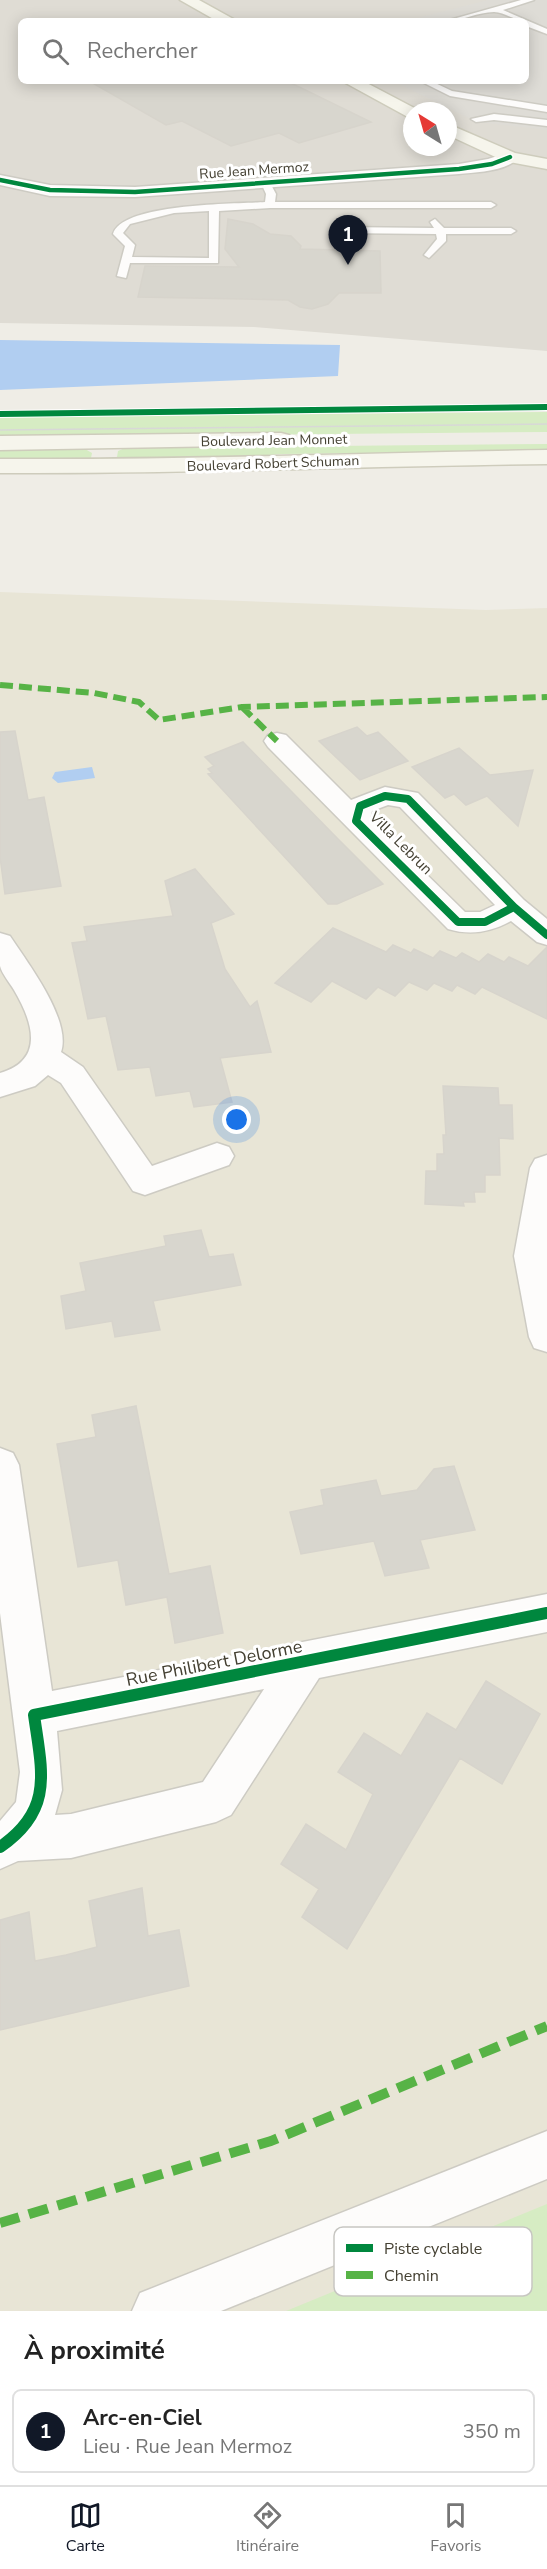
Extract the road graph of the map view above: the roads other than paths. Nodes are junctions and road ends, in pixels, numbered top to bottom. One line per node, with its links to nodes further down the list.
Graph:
1 (187, 0): 4 (main road)
2 (530, 0): 3 (lane)
3 (495, 9): 5 (lane); 6 (lane)
4 (223, 18)
5 (461, 18)
6 (515, 18)
7 (529, 24): 8 (lane)
8 (547, 32)
9 (356, 84): 11 (main road)
10 (430, 84): 12 (lane)
11 (403, 108)
12 (547, 109)
13 (476, 118): 14 (lane)
14 (547, 123)
15 (457, 133): 16 (main road)
16 (510, 158): 17 (main road); 19 (street, Rue Jean Mermoz)
17 (547, 164)
18 (0, 180): 19 (street, Rue Jean Mermoz)
19 (266, 183): 20 (lane)
20 (270, 205): 21 (lane); 23 (lane)
21 (420, 205): 22 (lane); 25 (lane)
22 (491, 205)
23 (214, 208): 28 (lane); 28 (lane)
24 (338, 230): 25 (lane)
25 (441, 230): 26 (lane); 27 (lane)
26 (512, 231)
27 (429, 255)
28 (126, 260): 29 (lane)
29 (122, 276)
30 (547, 437): 31 (main road, Boulevard Jean Monnet)
31 (0, 443)
32 (547, 457): 33 (main road, Boulevard Robert Schuman)
33 (0, 466)
34 (277, 741): 35 (street, Villa Lebrun)
35 (356, 821): 36 (street, Villa Lebrun); 36 (street, Villa Lebrun)
36 (513, 907): 37 (street, Villa Lebrun)
37 (547, 935)
38 (0, 944): 39 (street)
39 (45, 1057): 40 (street); 41 (street)
40 (0, 1084)
41 (217, 1156)
42 (547, 1168): 43 (street)
43 (547, 1337)
44 (0, 1465): 47 (street)
45 (547, 1612): 46 (street, Rue Philibert Delorme)
46 (306, 1661): 47 (street, Rue Philibert Delorme); 48 (street, Rue Philibert Delorme)
47 (34, 1715): 48 (street, Rue Philibert Delorme)
48 (8, 1843)
49 (547, 2155): 50 (street)
50 (367, 2227)
51 (334, 2240): 52 (street)
52 (158, 2311)

